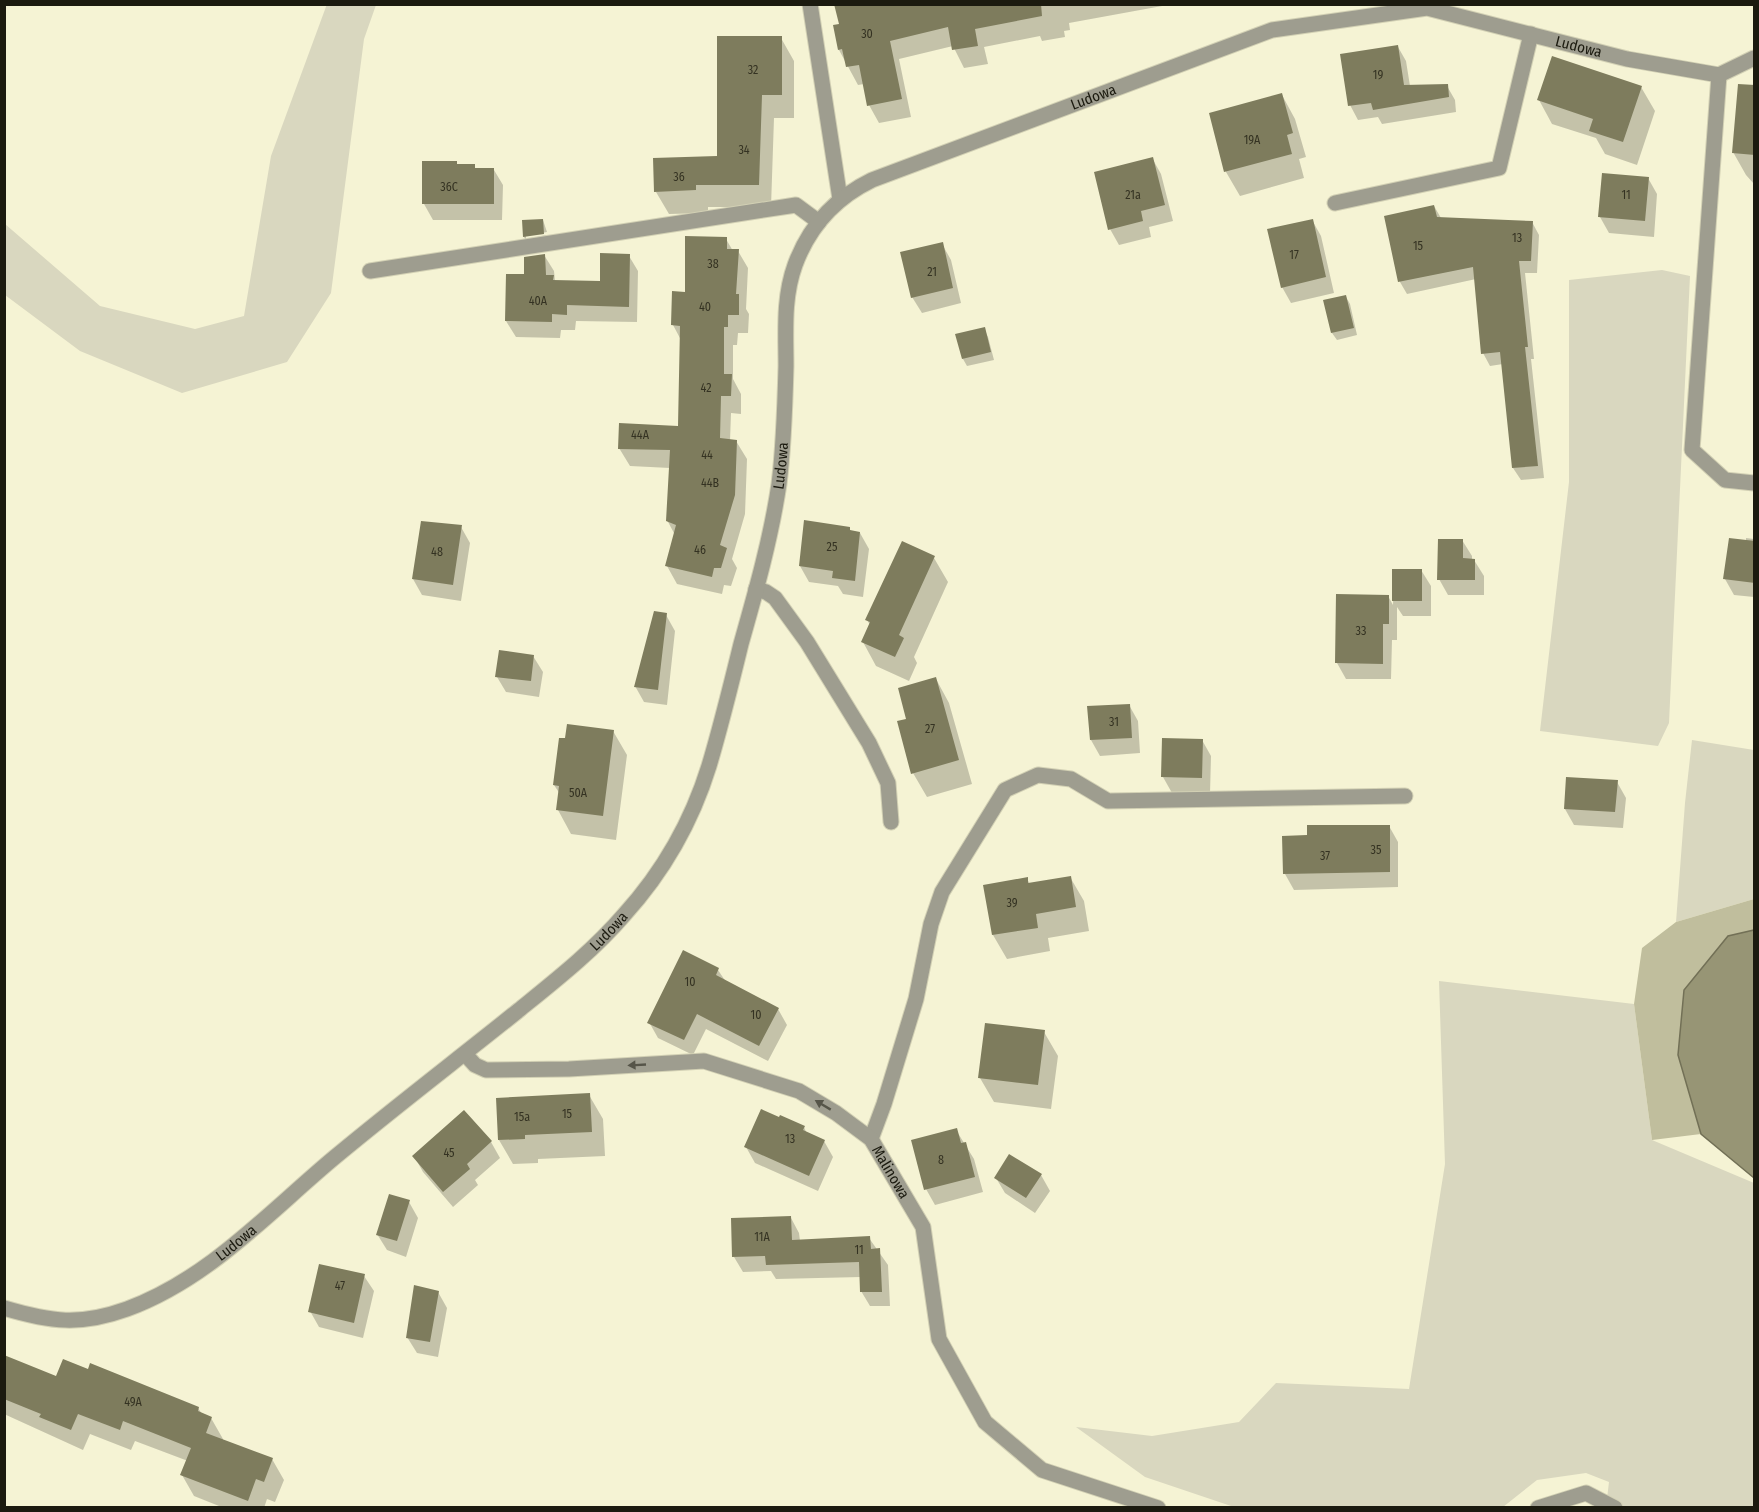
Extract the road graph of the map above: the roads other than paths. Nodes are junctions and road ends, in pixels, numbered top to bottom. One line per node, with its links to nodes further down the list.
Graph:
1 (810, 4): 5 (street)
2 (1531, 34): 4 (street, Ludowa); 5 (street, Ludowa); 6 (street)
3 (1755, 58): 4 (street)
4 (1719, 75): 9 (street)
5 (840, 199): 7 (street, Ludowa)
6 (1335, 203)
7 (819, 222): 8 (street); 10 (street, Ludowa)
8 (370, 271)
9 (1755, 483)
10 (756, 589): 12 (street); 13 (street, Ludowa)
11 (1405, 796): 14 (street)
12 (891, 822)
13 (465, 1054): 14 (street, Malinowa, one-way to 13); 15 (street, Ludowa)
14 (871, 1139): 16 (street, Malinowa)
15 (4, 1308)
16 (1158, 1508)
17 (1538, 1508): 18 (street)
18 (1615, 1508)

